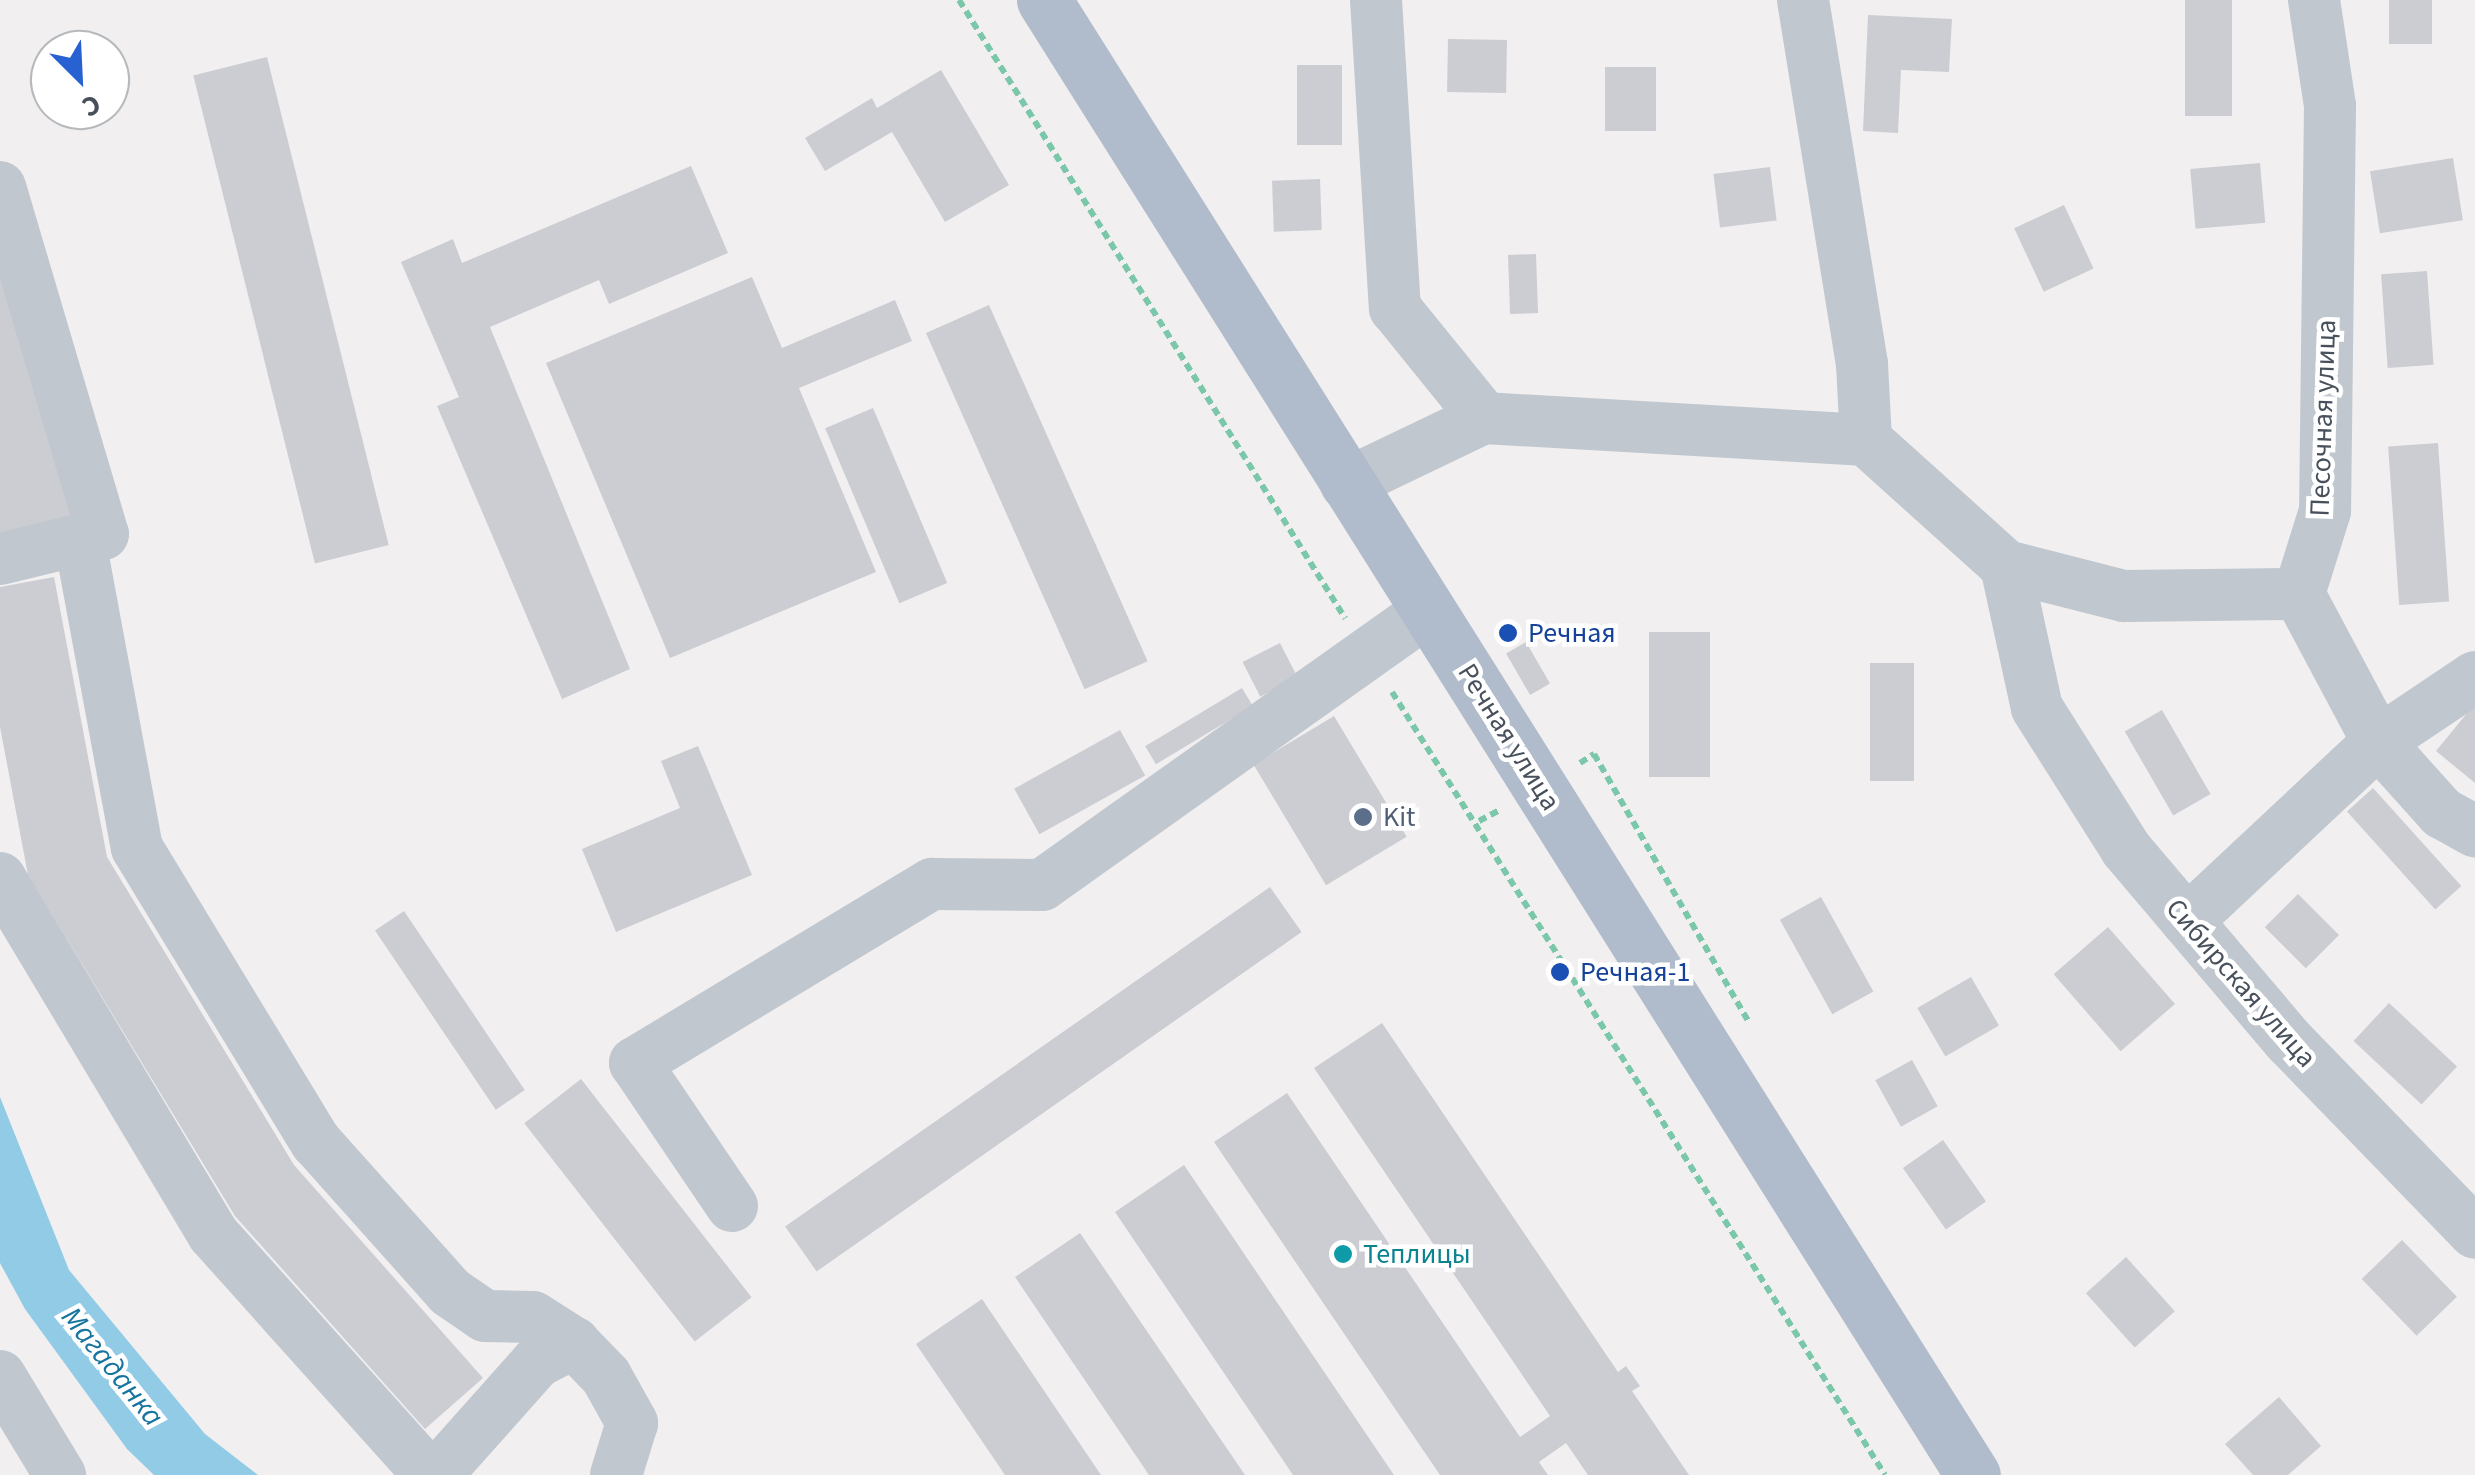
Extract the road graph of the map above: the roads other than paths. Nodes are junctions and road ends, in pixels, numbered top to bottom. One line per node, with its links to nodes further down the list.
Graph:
1 (1044, 0): 8 (main road, Речная улица)
2 (1376, 0): 6 (street)
3 (1803, 0): 7 (street)
4 (2314, 0): 12 (street, Песочная улица)
5 (0, 187): 9 (street)
6 (1484, 418): 7 (street); 8 (street)
7 (1866, 440): 11 (street)
8 (1346, 484): 13 (main road, Речная улица)
9 (80, 541): 10 (street); 21 (street)
10 (0, 559)
11 (2006, 566): 12 (street); 18 (street, Сибирская улица)
12 (2299, 594): 15 (street)
13 (1429, 610): 19 (street); 25 (main road, Речная улица)
14 (2475, 677): 15 (street)
15 (2378, 742): 16 (street); 18 (street)
16 (2475, 831)
17 (0, 878): 21 (street)
18 (2186, 921): 20 (street, Сибирская улица)
19 (732, 1206)
20 (2475, 1233)
21 (574, 1343): 24 (street)
22 (0, 1376): 23 (street)
23 (60, 1475)
24 (616, 1475)
25 (1973, 1475)

